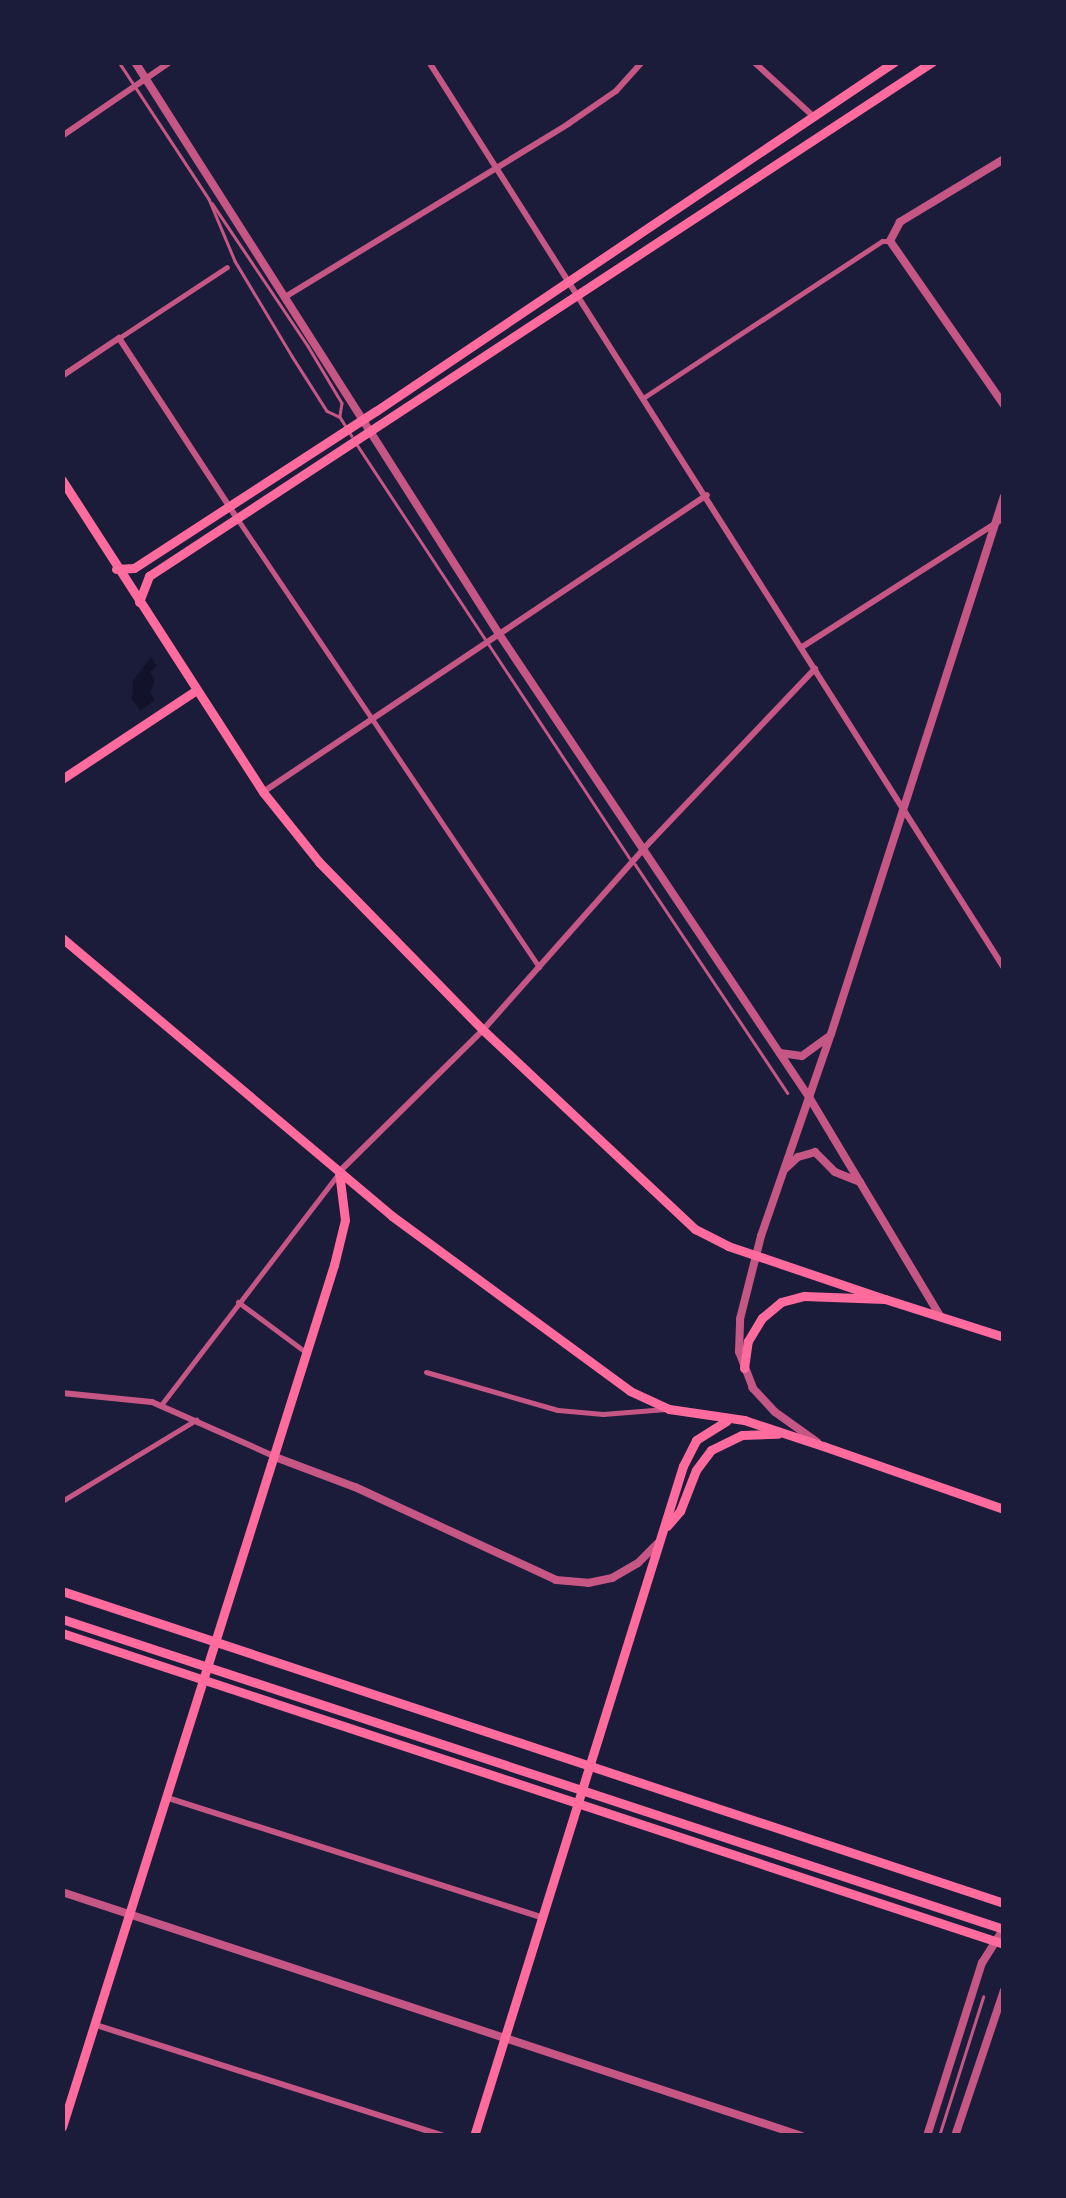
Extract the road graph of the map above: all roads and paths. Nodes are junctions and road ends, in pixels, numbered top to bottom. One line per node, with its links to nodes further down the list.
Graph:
1 (120, 62): 10 (lane)
2 (135, 62): 9 (street)
3 (170, 62): 9 (street)
4 (428, 62): 14 (street)
5 (642, 62): 14 (street)
6 (754, 62): 11 (street)
7 (894, 62): 11 (main road)
8 (932, 62): 20 (main road)
9 (146, 78): 10 (street); 19 (street)
10 (136, 85): 12 (street); 15 (lane)
11 (813, 116): 18 (main road)
12 (62, 136)
13 (1004, 159): 16 (street)
14 (492, 166): 18 (street); 19 (street)
15 (208, 199): 25 (lane); 25 (lane)
16 (890, 241): 23 (street); 24 (street)
17 (227, 266): 21 (street)
18 (566, 283): 20 (street); 26 (main road)
19 (285, 297): 26 (street)
20 (575, 298): 23 (street); 28 (main road)
21 (119, 338): 22 (street); 33 (street)
22 (62, 376)
23 (643, 398): 31 (street)
24 (1004, 405)
25 (340, 417): 27 (lane)
26 (363, 420): 27 (main road); 28 (street)
27 (348, 429): 29 (lane); 33 (main road)
28 (370, 432): 29 (main road); 38 (street)
29 (355, 441): 34 (main road); 39 (lane)
30 (62, 480): 36 (main road)
31 (707, 495): 38 (street); 40 (street)
32 (1004, 496): 35 (street)
33 (228, 506): 34 (street); 36 (main road)
34 (236, 518): 37 (main road); 43 (street)
35 (999, 521): 40 (street); 46 (street)
36 (116, 568): 37 (main road)
37 (139, 605): 42 (main road)
38 (500, 634): 39 (street); 47 (street)
39 (487, 642): 43 (street); 48 (lane)
40 (802, 648): 41 (street)
41 (815, 669): 46 (street); 47 (street)
42 (194, 691): 44 (main road); 45 (main road)
43 (370, 719): 45 (street); 51 (street)
44 (62, 779)
45 (264, 792): 52 (main road)
46 (903, 807): 50 (street); 53 (street)
47 (643, 850): 48 (street); 54 (street)
48 (633, 862): 51 (street); 55 (lane)
49 (62, 938): 59 (main road)
50 (1004, 968)
51 (540, 969): 52 (street)
52 (484, 1030): 59 (street); 62 (main road)
53 (831, 1034): 54 (street); 57 (street)
54 (780, 1053): 57 (street)
55 (782, 1089): 56 (lane); 58 (lane)
56 (788, 1093)
57 (809, 1096): 60 (street); 61 (street)
58 (783, 1097)
59 (340, 1172): 64 (street); 67 (main road); 72 (main road)
60 (781, 1175): 61 (street); 62 (street)
61 (860, 1182): 65 (street)
62 (756, 1255): 63 (main road); 68 (street)
63 (885, 1299): 65 (main road); 68 (main road)
64 (238, 1302): 67 (street); 71 (street)
65 (940, 1316): 66 (main road)
66 (1004, 1337)
67 (307, 1353): 77 (main road)
68 (744, 1368): 76 (street)
69 (426, 1372): 72 (street)
70 (62, 1393): 71 (street)
71 (160, 1405): 74 (street)
72 (669, 1409): 73 (main road)
73 (734, 1418): 75 (main road); 80 (main road)
74 (196, 1420): 77 (street); 78 (street)
75 (787, 1434): 76 (main road); 80 (main road)
76 (823, 1446): 79 (main road)
77 (276, 1456): 80 (street); 84 (main road)
78 (62, 1501)
79 (1004, 1509)
80 (664, 1533): 89 (main road)
81 (62, 1591): 84 (main road)
82 (62, 1619): 85 (main road)
83 (62, 1633): 87 (main road)
84 (216, 1640): 85 (main road); 89 (main road)
85 (208, 1666): 86 (main road); 87 (main road)
86 (228, 1673): 88 (main road); 90 (main road)
87 (204, 1678): 88 (main road); 91 (main road)
88 (216, 1682): 93 (main road)
89 (592, 1765): 90 (main road); 96 (main road)
90 (584, 1791): 92 (main road); 93 (main road); 94 (main road)
91 (168, 1798): 98 (main road); 99 (street)
92 (610, 1799): 94 (main road); 100 (main road)
93 (579, 1802): 94 (main road); 99 (main road)
94 (593, 1806): 101 (main road)
95 (62, 1892): 98 (street)
96 (1000, 1902): 97 (street)
97 (1004, 1912)
98 (132, 1914): 104 (main road); 105 (street)
99 (543, 1918): 105 (main road)
100 (1003, 1928): 101 (street)
101 (998, 1942): 110 (street)
102 (1004, 1990): 112 (street)
103 (982, 1997): 111 (lane)
104 (96, 2024): 106 (main road); 107 (street)
105 (506, 2036): 108 (main road); 109 (street)
106 (62, 2126)
107 (443, 2136)
108 (474, 2136)
109 (802, 2136)
110 (927, 2136)
111 (939, 2136)
112 (956, 2136)

